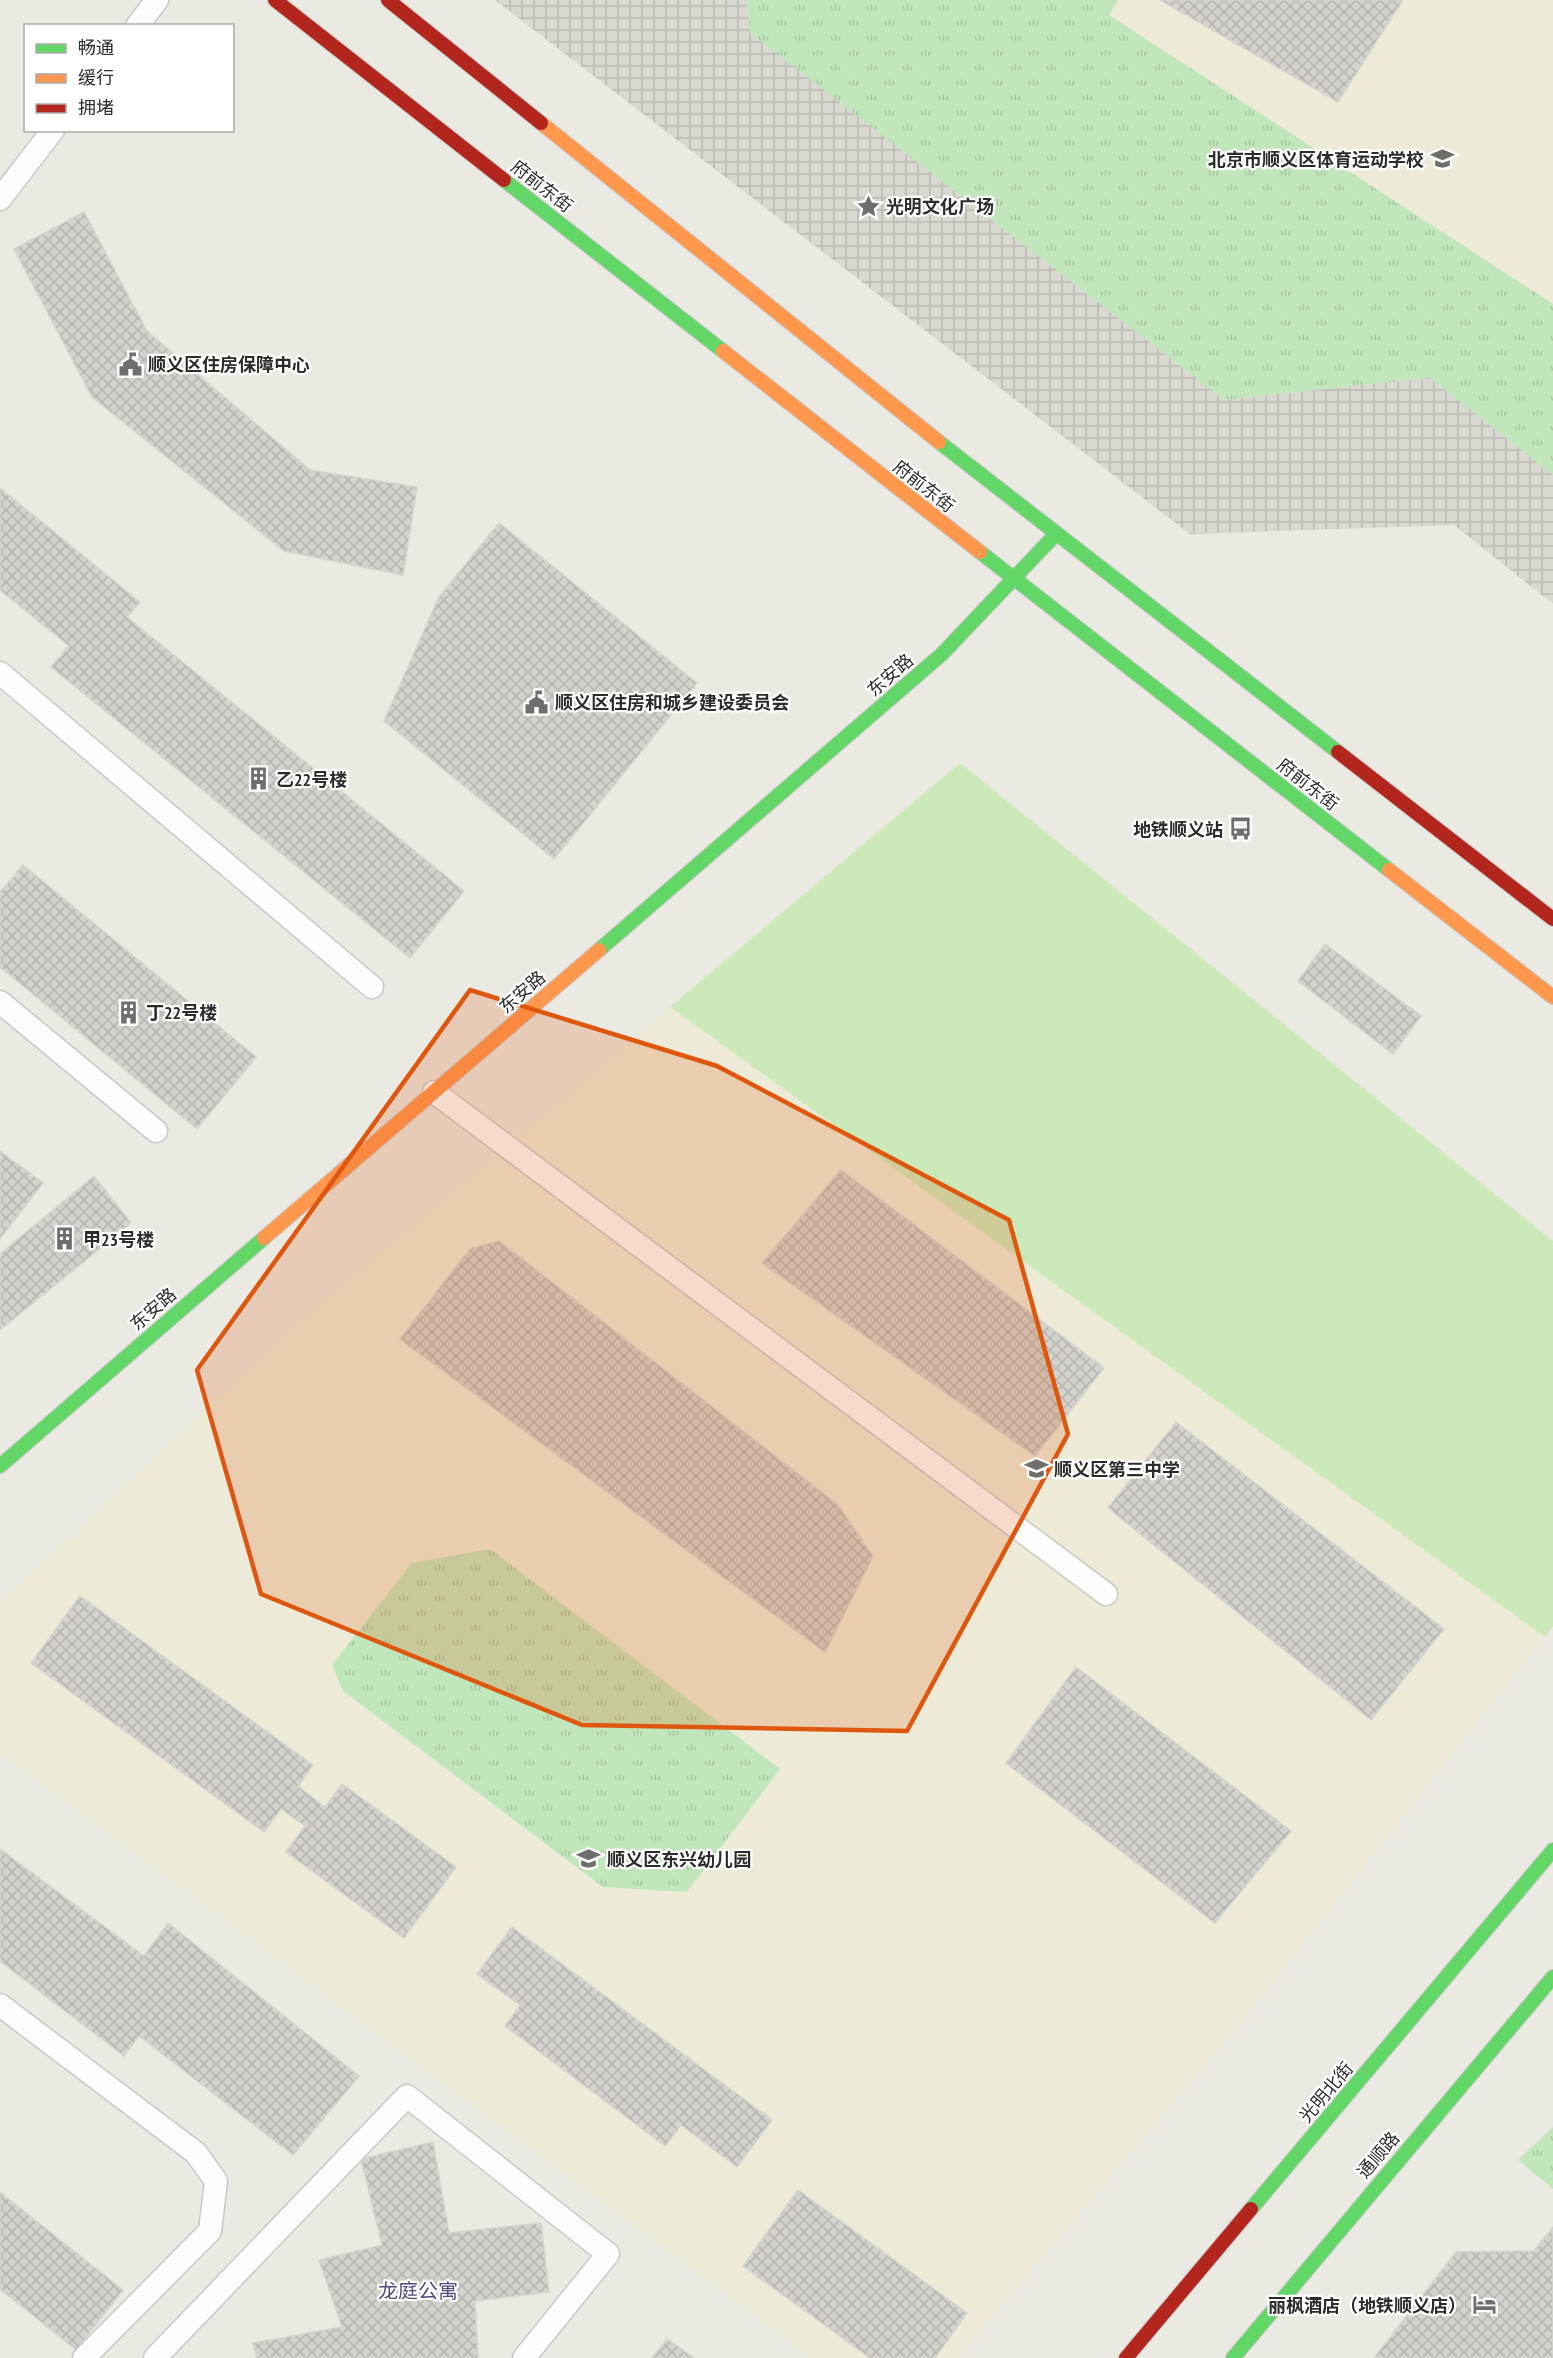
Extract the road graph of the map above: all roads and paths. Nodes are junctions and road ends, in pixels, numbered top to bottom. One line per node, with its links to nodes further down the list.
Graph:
1 (157, 0): 4 (lane)
2 (275, 0): 8 (main road, 府前东街)
3 (388, 0): 7 (main road)
4 (139, 24)
5 (51, 132): 6 (lane)
6 (0, 199)
7 (1056, 534): 8 (main road, 东安路); 10 (main road)
8 (1013, 578): 12 (main road, 府前东街); 14 (main road, 东安路)
9 (0, 674): 11 (lane)
10 (1553, 919)
11 (372, 987)
12 (1553, 997)
13 (0, 1002): 15 (lane)
14 (434, 1092): 16 (main road, 东安路); 17 (lane)
15 (156, 1131)
16 (0, 1466)
17 (1106, 1594)
18 (1553, 1850): 24 (main road, 光明北街)
19 (1553, 1977): 25 (main road, 通顺路)
20 (0, 2006): 21 (lane)
21 (84, 2358)
22 (155, 2358): 23 (lane)
23 (524, 2358)
24 (1126, 2358)
25 (1233, 2358)

